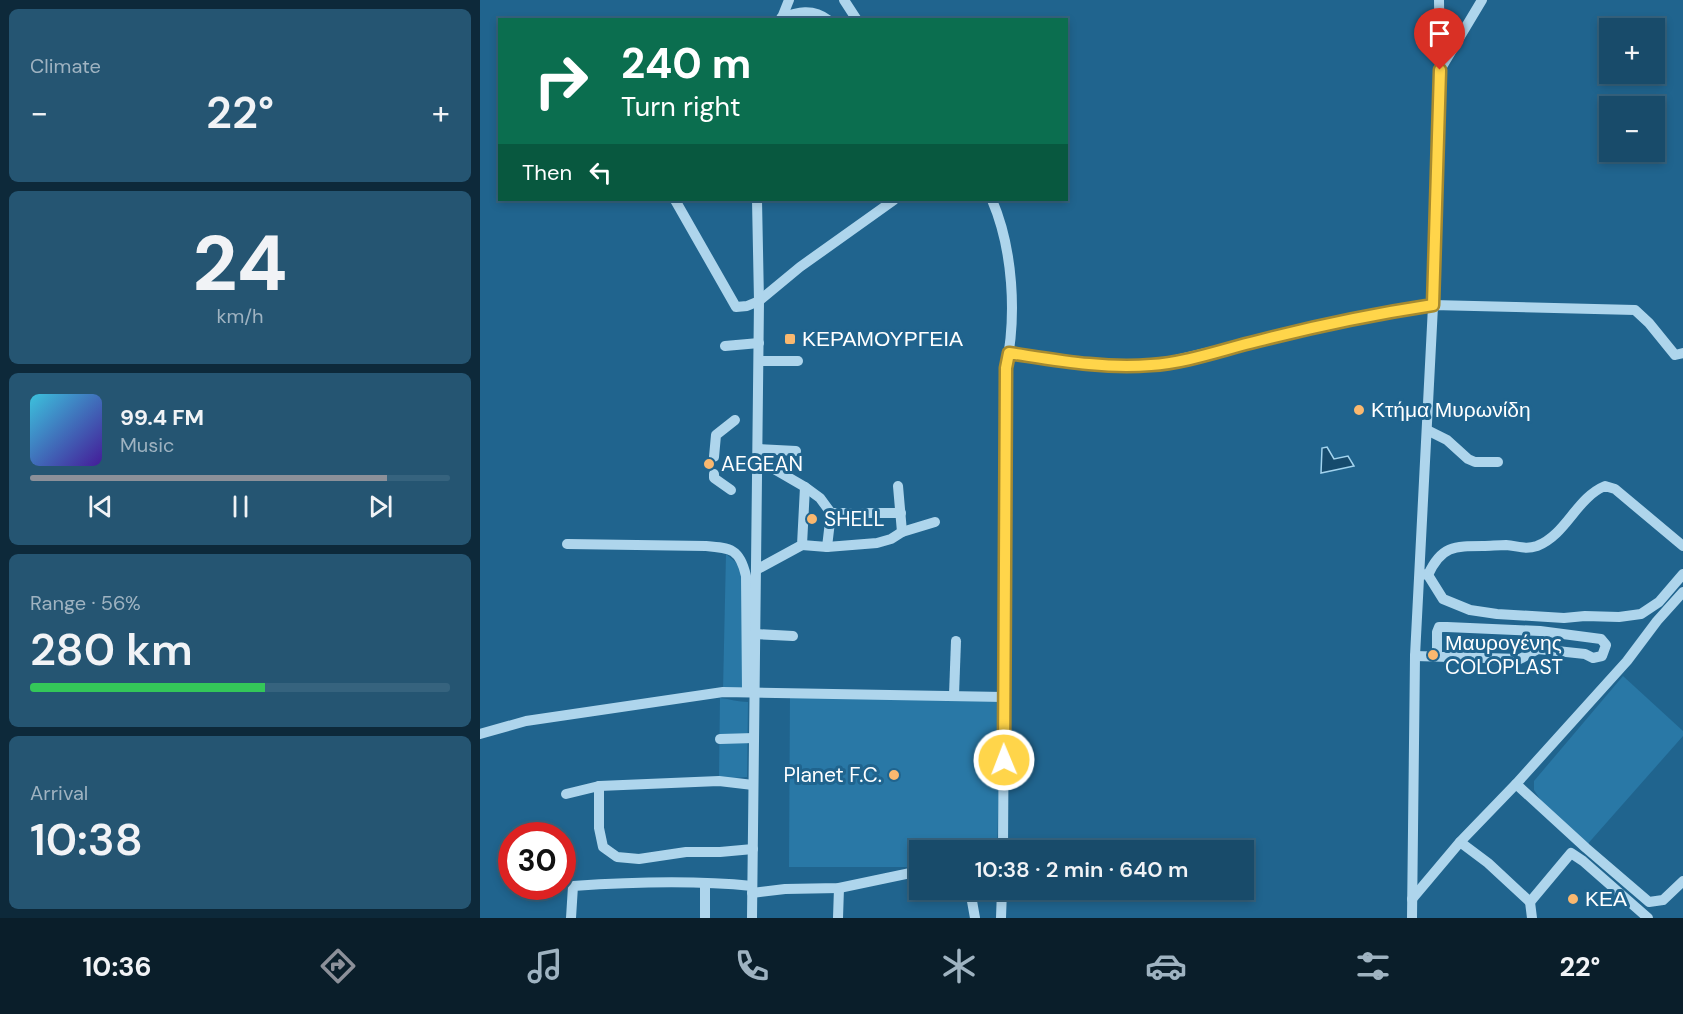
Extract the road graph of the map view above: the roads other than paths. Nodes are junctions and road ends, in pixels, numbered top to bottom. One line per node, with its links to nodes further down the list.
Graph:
1 (789, 0): 5 (street)
2 (844, 0): 8 (street)
3 (1439, 0): 9 (street)
4 (1482, 0): 9 (street)
5 (781, 18)
6 (784, 18): 7 (street)
7 (826, 18)
8 (856, 18)
9 (1440, 70): 15 (street)
10 (676, 201): 14 (street)
11 (757, 201): 14 (street)
12 (893, 201): 14 (street)
13 (992, 201): 18 (street)
14 (759, 301): 16 (street)
15 (1433, 305): 18 (street); 19 (street); 23 (street)
16 (759, 343): 17 (street); 20 (street)
17 (725, 346)
18 (1009, 353): 53 (street)
19 (1683, 353)
20 (759, 361): 21 (street); 25 (street)
21 (798, 361)
22 (735, 420): 26 (street)
23 (1427, 430): 27 (street); 42 (street)
24 (796, 451): 25 (street)
25 (758, 454): 30 (street); 40 (street)
26 (714, 457)
27 (1498, 462)
28 (714, 474): 31 (street)
29 (898, 486): 33 (street)
30 (805, 487): 32 (street); 37 (street)
31 (731, 490)
32 (831, 513): 33 (street); 39 (street)
33 (900, 513): 35 (street)
34 (935, 522): 35 (street)
35 (902, 532): 39 (street)
36 (567, 544): 51 (street)
37 (802, 545): 39 (street); 40 (street)
38 (1683, 546): 42 (street)
39 (827, 547)
40 (756, 570): 45 (street)
41 (1683, 574): 42 (street)
42 (1423, 575): 49 (street)
43 (1683, 592): 57 (street)
44 (1521, 631): 48 (street); 48 (street); 50 (street)
45 (755, 634): 46 (street); 51 (street)
46 (793, 636)
47 (956, 641): 52 (street)
48 (1538, 649): 50 (street)
49 (1414, 656): 50 (street); 71 (street)
50 (1437, 656)
51 (751, 692): 52 (street); 54 (street); 55 (street)
52 (954, 695): 53 (street)
53 (1004, 697): 62 (street)
54 (480, 734)
55 (754, 738): 56 (street); 58 (street)
56 (720, 739)
57 (1516, 784): 61 (street); 63 (street)
58 (753, 785): 59 (street); 64 (street)
59 (599, 786): 60 (street); 64 (street)
60 (566, 794)
61 (1562, 826): 65 (street); 67 (street)
62 (1003, 840)
63 (1460, 842): 71 (street); 74 (street)
64 (753, 849): 70 (street)
65 (1571, 853): 74 (street); 83 (street)
66 (909, 874): 69 (street)
67 (1683, 881)
68 (705, 883): 70 (street); 75 (street); 76 (street)
69 (840, 888): 70 (street); 78 (street)
70 (752, 889): 77 (street)
71 (1412, 899): 81 (street)
72 (972, 900): 79 (street)
73 (1002, 900): 80 (street)
74 (1530, 902): 82 (street)
75 (571, 918)
76 (705, 918)
77 (752, 918)
78 (838, 918)
79 (975, 918)
80 (1001, 918)
81 (1412, 918)
82 (1532, 918)
83 (1648, 918)

